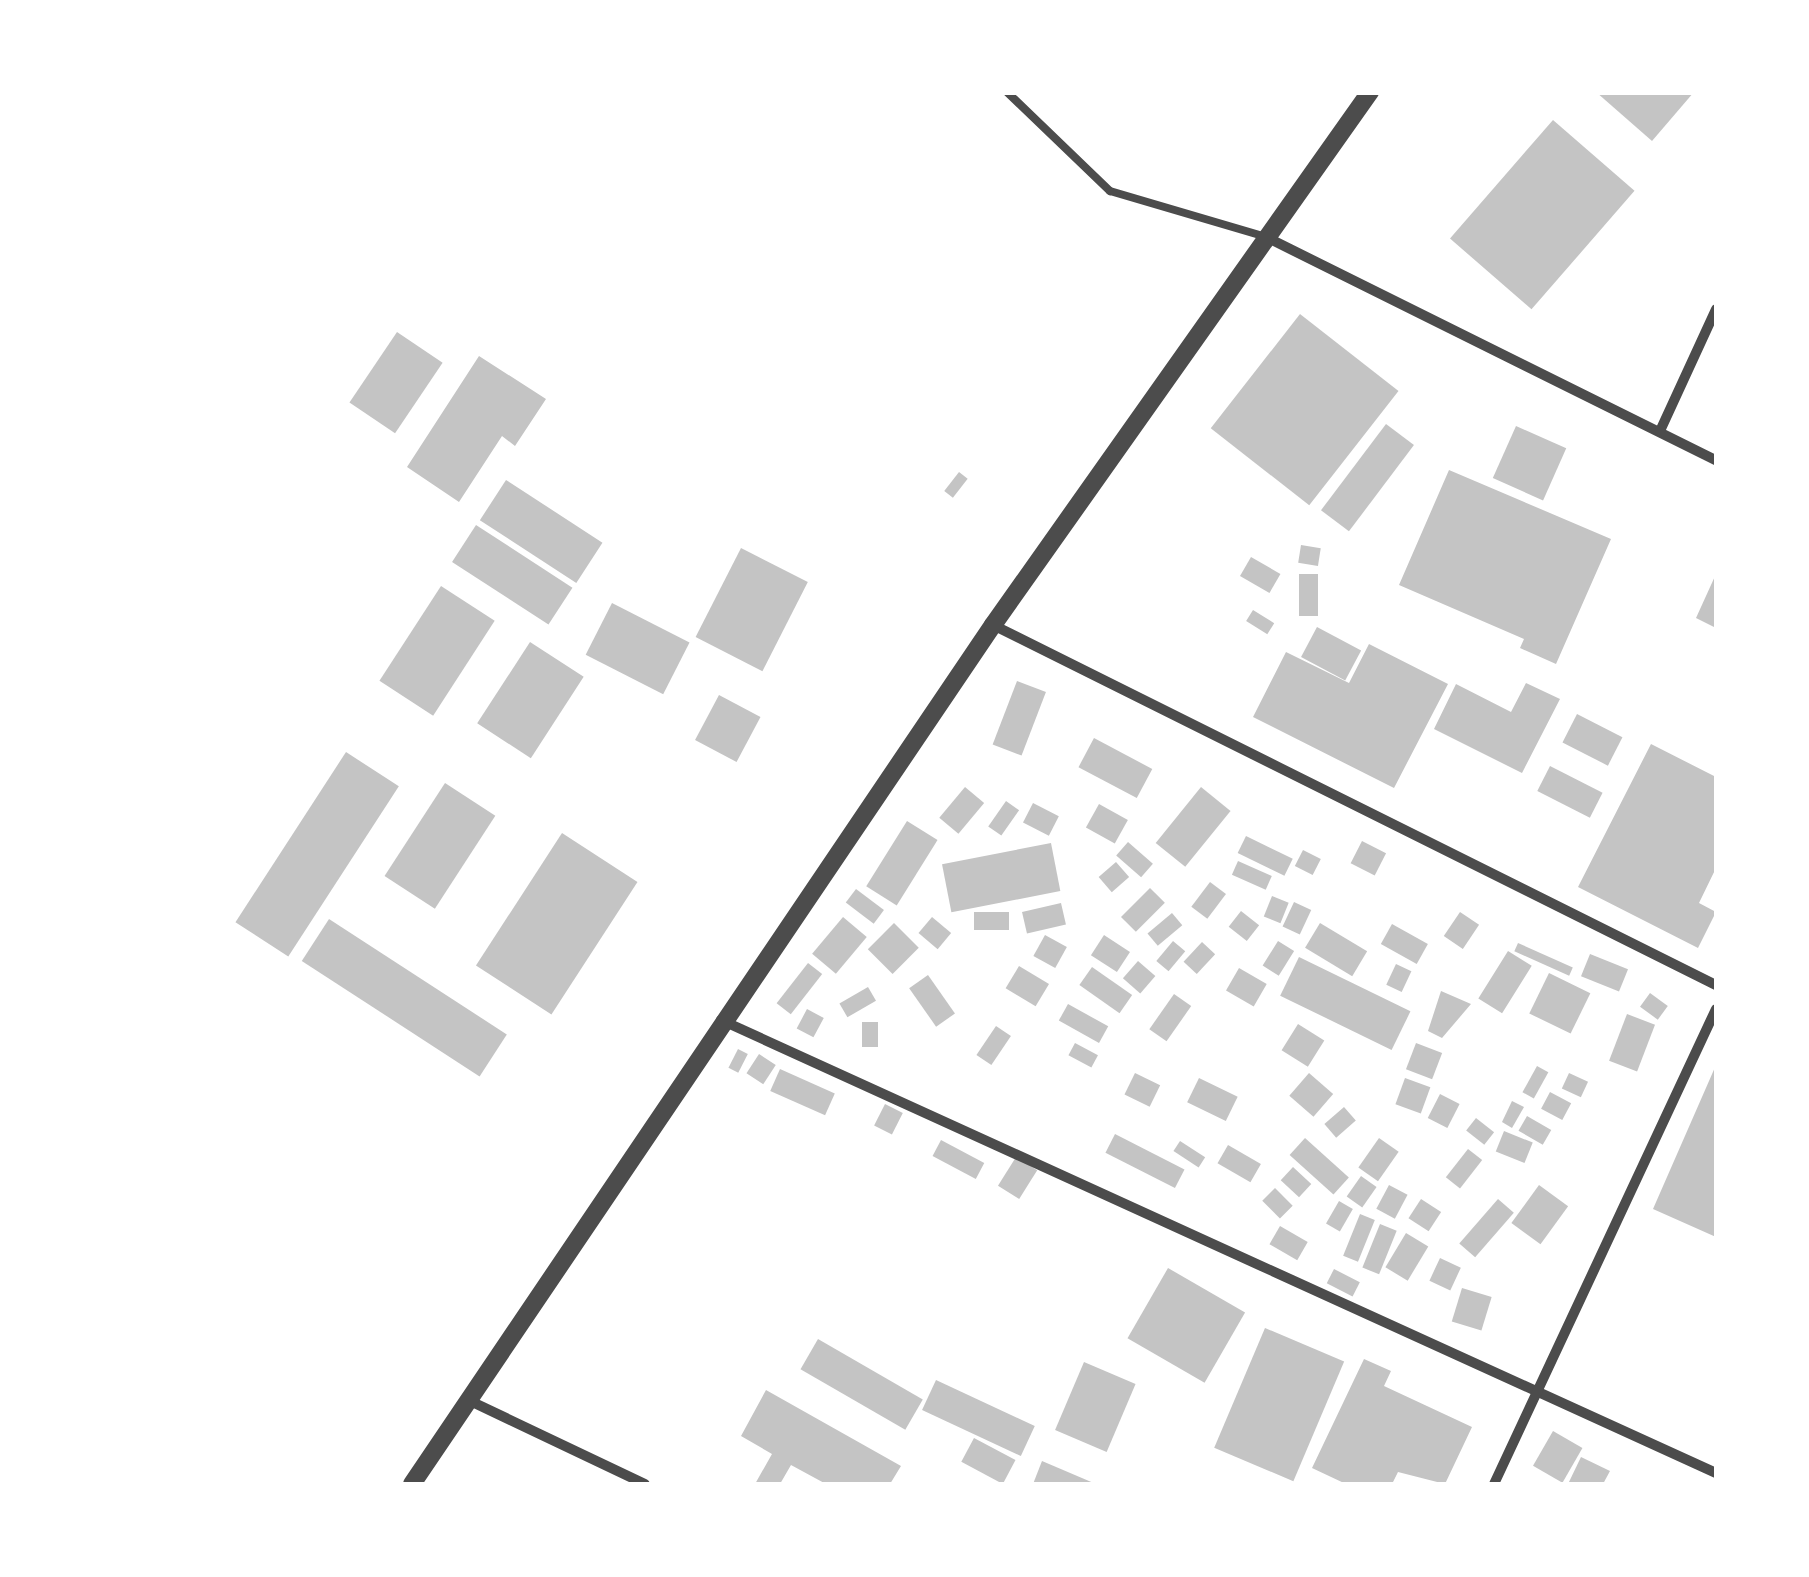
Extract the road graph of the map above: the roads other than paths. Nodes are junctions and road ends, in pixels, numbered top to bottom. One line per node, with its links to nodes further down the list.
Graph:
1 (1007, 92): 3 (lane)
2 (1370, 92): 3 (street)
3 (1268, 238): 5 (street); 7 (street)
4 (1716, 309): 5 (street)
5 (1660, 430): 6 (street)
6 (1716, 460)
7 (992, 624): 8 (street); 10 (street)
8 (1716, 985)
9 (1716, 1008): 11 (street)
10 (720, 1020): 11 (street); 12 (street)
11 (1539, 1389): 13 (street); 16 (street)
12 (466, 1398): 14 (street); 15 (street)
13 (1716, 1473)
14 (412, 1484)
15 (645, 1484)
16 (1494, 1484)

